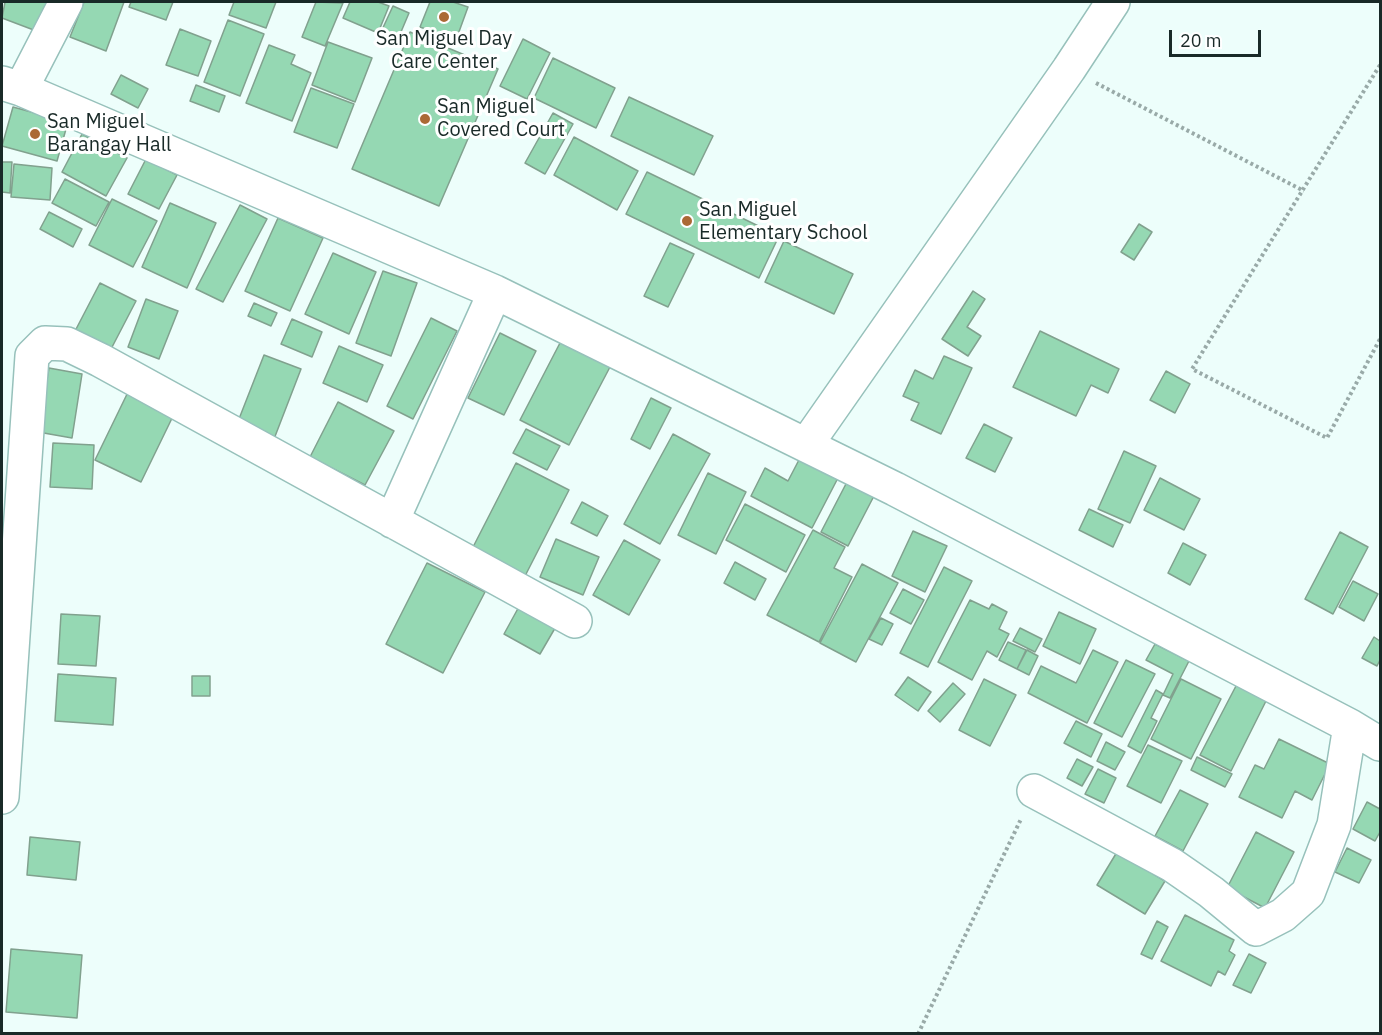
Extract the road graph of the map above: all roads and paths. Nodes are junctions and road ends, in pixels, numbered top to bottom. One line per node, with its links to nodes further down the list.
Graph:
1 (66, 2): 5 (street)
2 (1113, 2): 4 (street)
3 (1380, 65): 6 (path)
4 (1069, 69): 6 (path); 9 (street)
5 (11, 86): 7 (street)
6 (1304, 191): 8 (path)
7 (495, 292): 9 (street); 10 (street)
8 (1380, 339)
9 (806, 445): 12 (street)
10 (392, 521): 11 (street); 15 (street)
11 (575, 621)
12 (1350, 726): 13 (street); 14 (street)
13 (1380, 744)
14 (1034, 791): 16 (path)
15 (2, 796)
16 (918, 1034)

